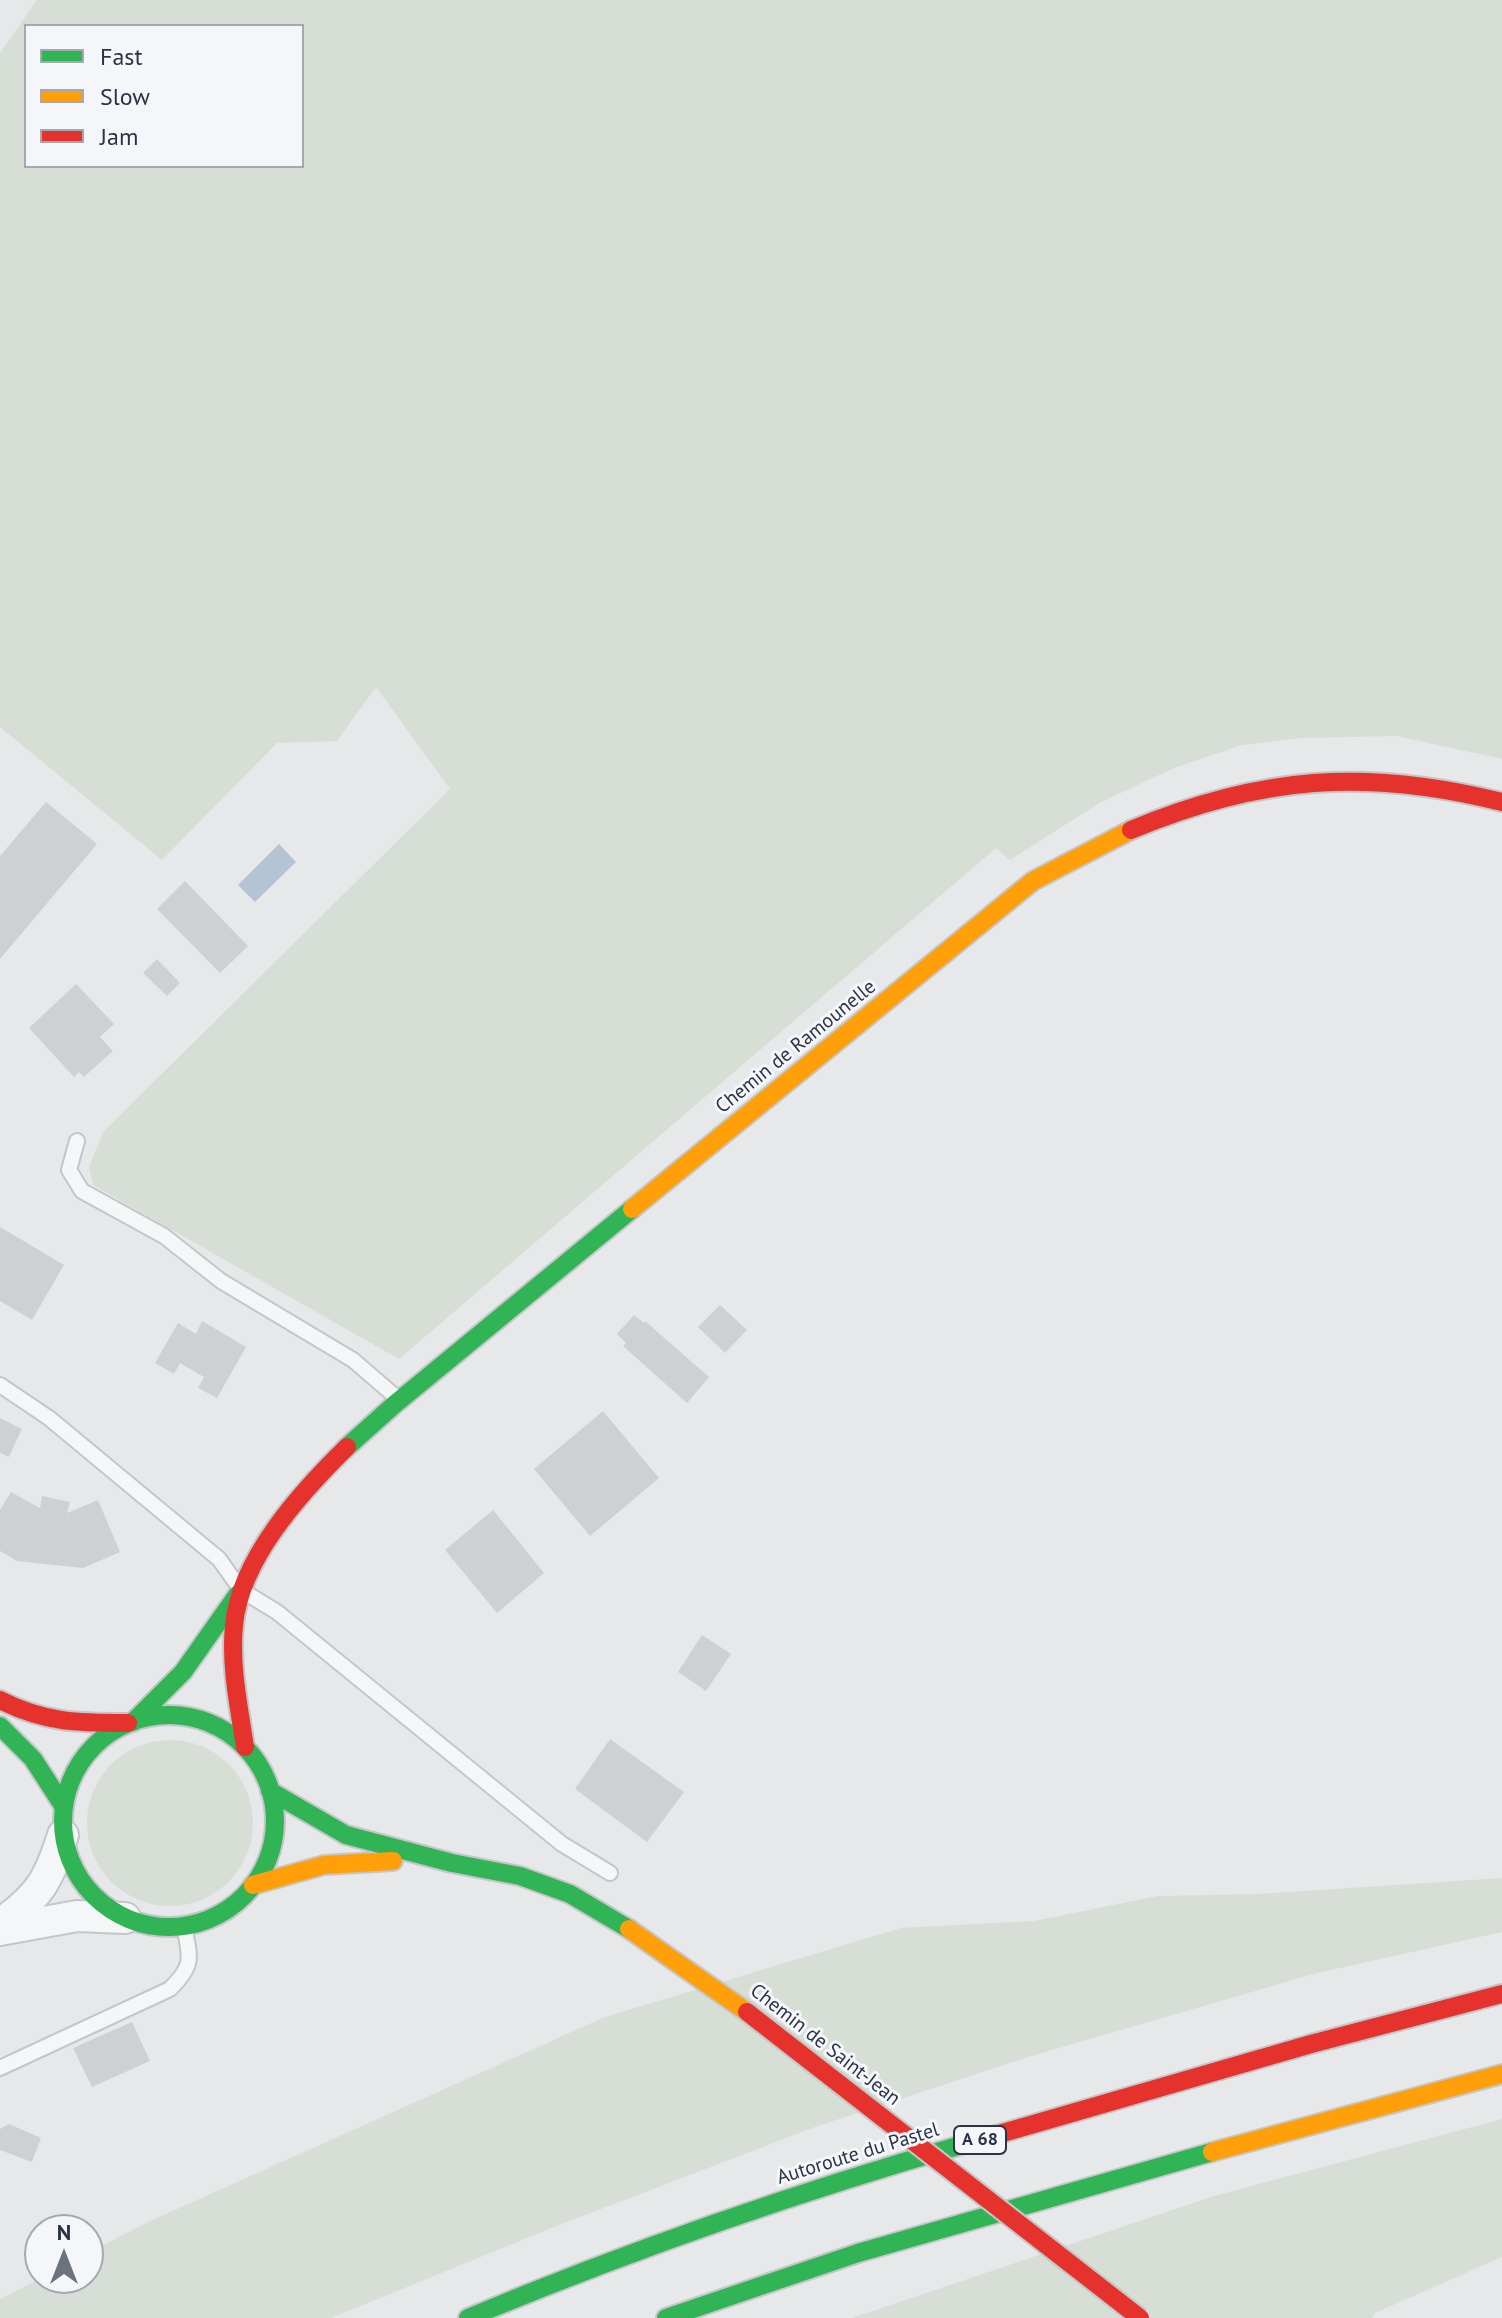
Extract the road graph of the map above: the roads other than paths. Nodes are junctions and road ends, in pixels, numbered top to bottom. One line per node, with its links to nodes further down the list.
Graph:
1 (1502, 802): 4 (main road, Chemin de Ramounelle)
2 (77, 1141): 4 (lane)
3 (0, 1385): 5 (lane)
4 (399, 1400): 5 (main road, Chemin de Ramounelle)
5 (241, 1590): 7 (main road, Chemin de Ramounelle); 9 (main road, Chemin de Ramounelle); 13 (lane)
6 (0, 1700): 7 (main road)
7 (131, 1722): 9 (main road); 11 (main road)
8 (0, 1726): 11 (main road)
9 (245, 1747): 10 (main road)
10 (270, 1791): 12 (main road, Chemin de Saint-Jean); 14 (main road)
11 (64, 1821): 15 (main road); 17 (street)
12 (452, 1863): 14 (main road, Chemin de Saint-Jean); 23 (main road, Chemin de Saint-Jean, bridge)
13 (610, 1873)
14 (253, 1885): 16 (main road)
15 (125, 1918): 16 (main road); 17 (street)
16 (184, 1926): 19 (lane)
17 (0, 1927)
18 (1502, 1994): 21 (main road, Autoroute du Pastel / A 68)
19 (0, 2068)
20 (1502, 2074): 22 (main road)
21 (468, 2318)
22 (666, 2318)
23 (1140, 2318)

